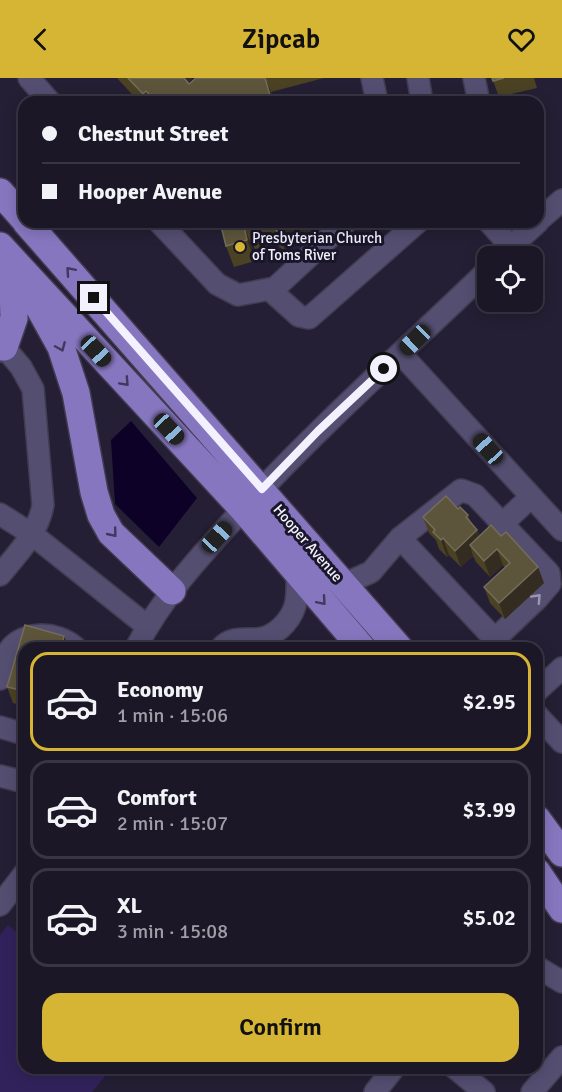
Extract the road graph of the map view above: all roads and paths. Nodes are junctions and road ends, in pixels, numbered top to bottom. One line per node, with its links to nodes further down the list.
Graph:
1 (29, 78): 5 (street)
2 (372, 78): 6 (street)
3 (418, 78): 7 (street)
4 (474, 78): 8 (street)
5 (45, 96)
6 (376, 96)
7 (421, 96)
8 (478, 96)
9 (0, 192): 11 (main road, Hooper Avenue)
10 (562, 200): 12 (street)
11 (18, 213)
12 (544, 216)
13 (31, 228): 26 (main road, Hooper Avenue, one-way to 13)
14 (165, 228): 23 (street)
15 (340, 228): 23 (street)
16 (411, 228): 23 (street)
17 (492, 228): 19 (street)
18 (532, 228): 20 (street)
19 (503, 246)
20 (512, 246)
21 (6, 253): 24 (main road); 28 (main road, Hooper Avenue, one-way to 28); 37 (main road, one-way to 37)
22 (477, 281): 25 (street)
23 (269, 289)
24 (2, 349): 32 (street)
25 (401, 354): 26 (street); 27 (street)
26 (262, 489): 28 (street); 36 (main road, Hooper Avenue)
27 (531, 497): 30 (street); 31 (street)
28 (243, 509): 34 (main road, Hooper Avenue); 37 (street)
29 (0, 514): 32 (street)
30 (502, 524): 33 (street); 45 (street, one-way to 30)
31 (562, 530)
32 (33, 535): 35 (street); 38 (street)
33 (399, 538): 36 (street); 44 (street)
34 (297, 572): 41 (street); 42 (main road, Hooper Avenue, one-way to 42)
35 (0, 575)
36 (344, 584): 43 (main road, Hooper Avenue)
37 (172, 591): 38 (street)
38 (147, 626): 40 (street)
39 (69, 642): 47 (street)
40 (139, 642)
41 (255, 642)
42 (357, 642)
43 (394, 642)
44 (497, 642)
45 (501, 642)
46 (562, 668): 48 (street)
47 (0, 679)
48 (543, 684)
49 (543, 722): 52 (street)
50 (0, 727): 51 (street)
51 (18, 732)
52 (562, 742)
53 (0, 776): 54 (street)
54 (18, 780)
55 (543, 827): 56 (main road)
56 (562, 853)
57 (543, 881): 60 (main road)
58 (18, 882): 59 (street)
59 (0, 905)
60 (562, 909)
61 (543, 970): 62 (street)
62 (562, 982)
63 (562, 1057): 68 (street)
64 (389, 1074): 66 (street)
65 (462, 1074): 67 (street)
66 (375, 1092)
67 (484, 1092)
68 (532, 1092)

